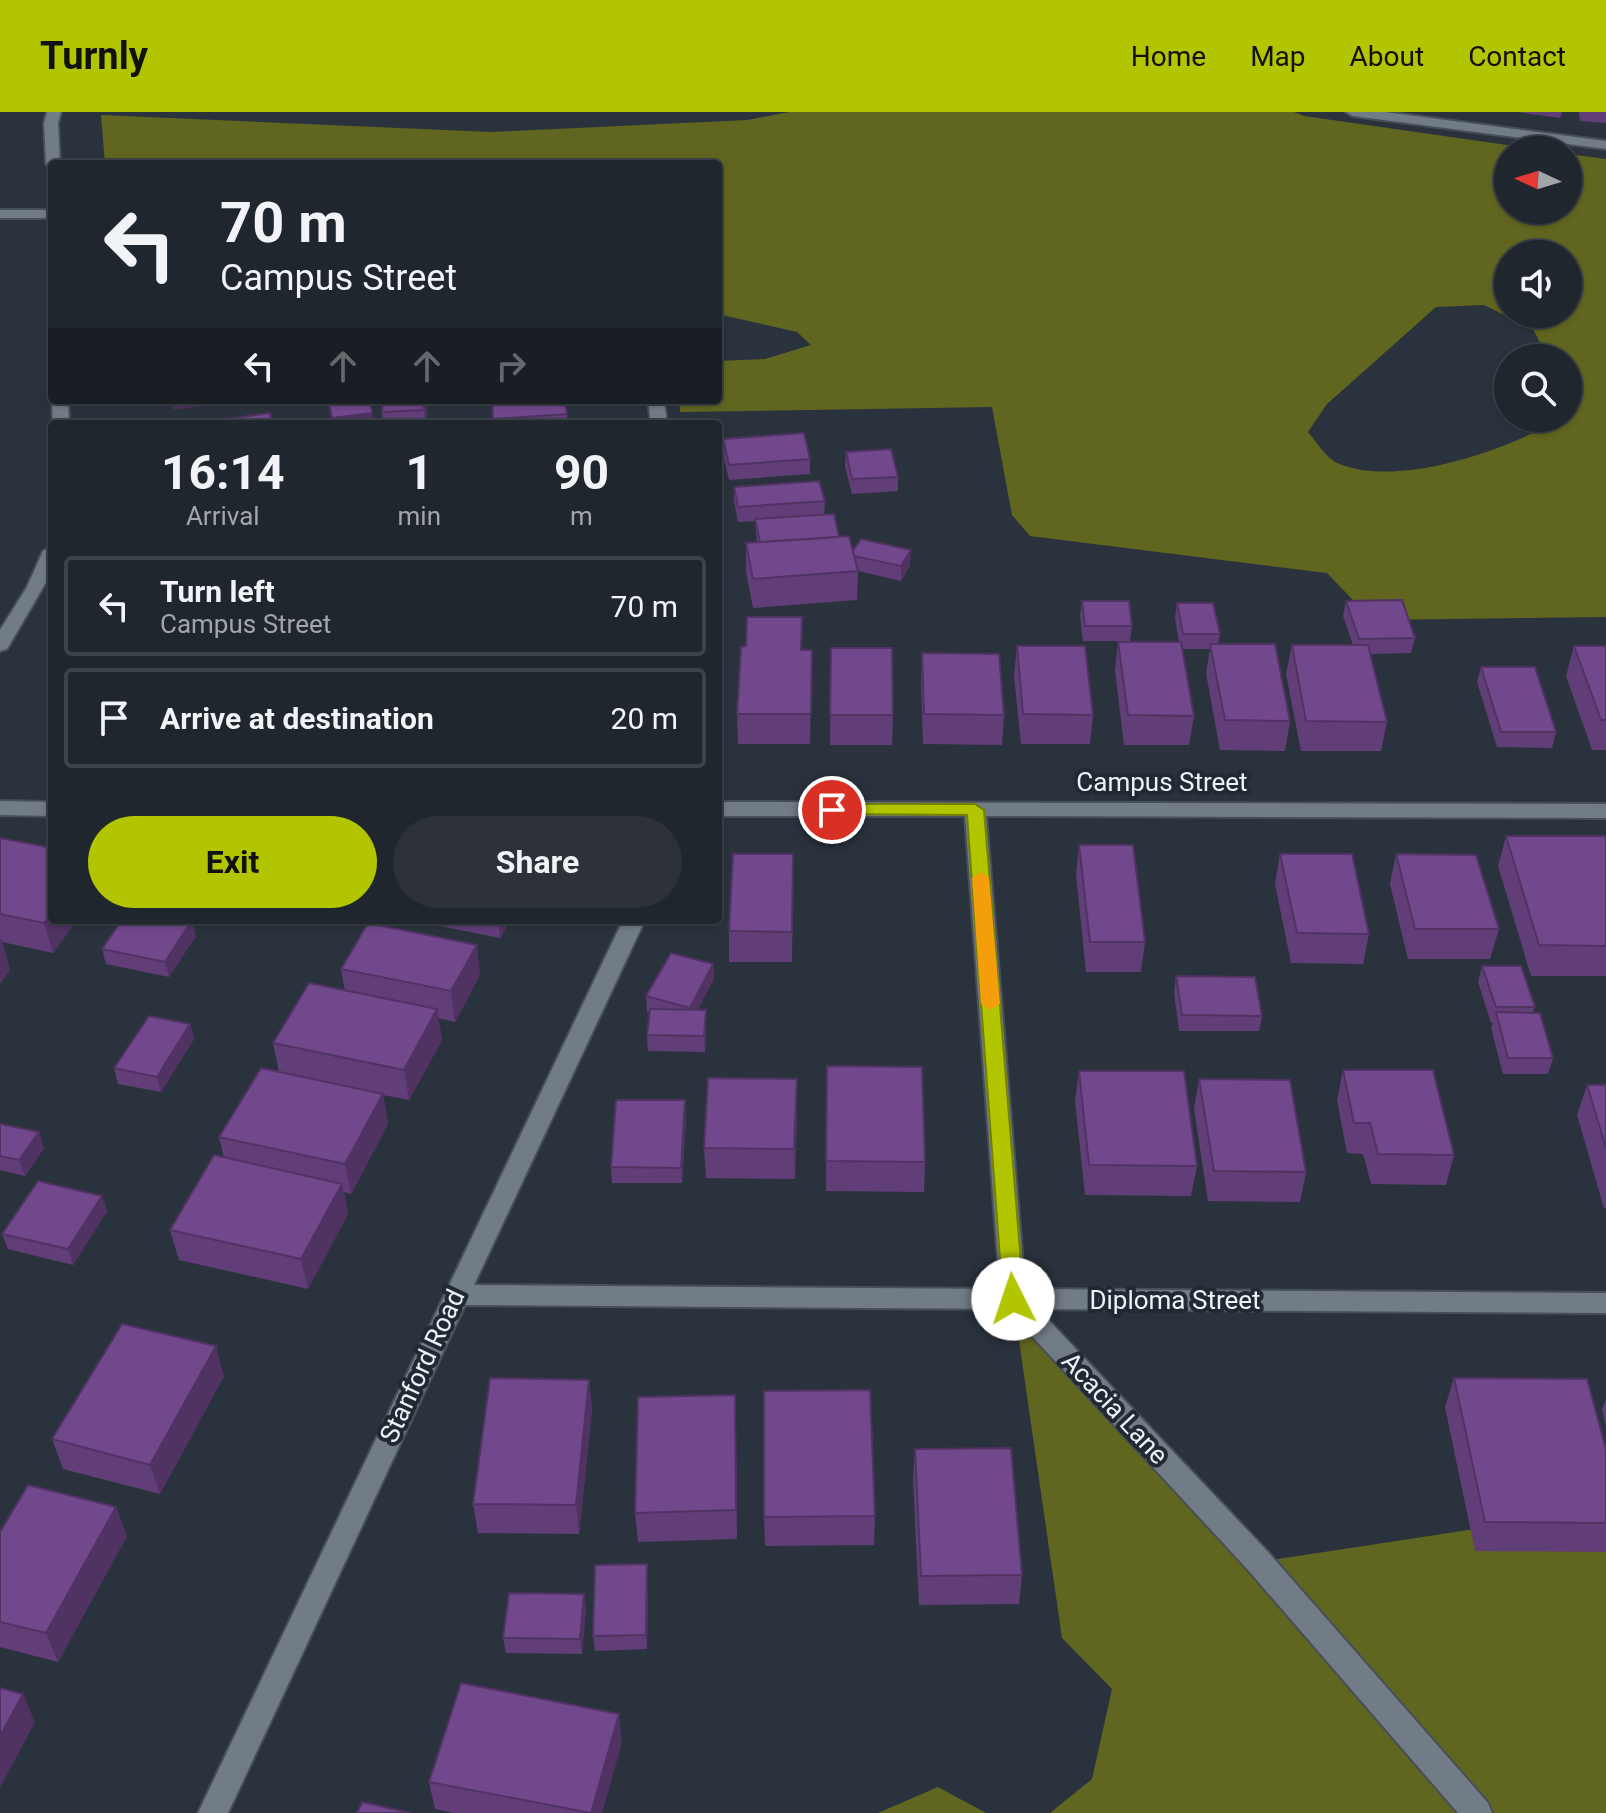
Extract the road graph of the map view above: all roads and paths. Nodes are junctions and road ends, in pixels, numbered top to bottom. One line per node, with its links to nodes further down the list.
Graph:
1 (54, 112): 4 (street)
2 (1353, 112): 3 (street)
3 (1606, 145)
4 (53, 160)
5 (0, 214): 6 (street)
6 (48, 214)
7 (48, 560): 8 (street)
8 (0, 645)
9 (0, 808): 10 (street)
10 (48, 809)
11 (722, 809): 12 (street, Campus Street)
12 (975, 810): 13 (street, Campus Street); 16 (street)
13 (1606, 811)
14 (632, 924): 15 (street, Stanford Road)
15 (455, 1295): 16 (street, Diploma Street); 18 (street, Stanford Road)
16 (1013, 1299): 17 (street, Diploma Street); 19 (street, Acacia Lane)
17 (1606, 1303)
18 (213, 1813)
19 (1477, 1813)

